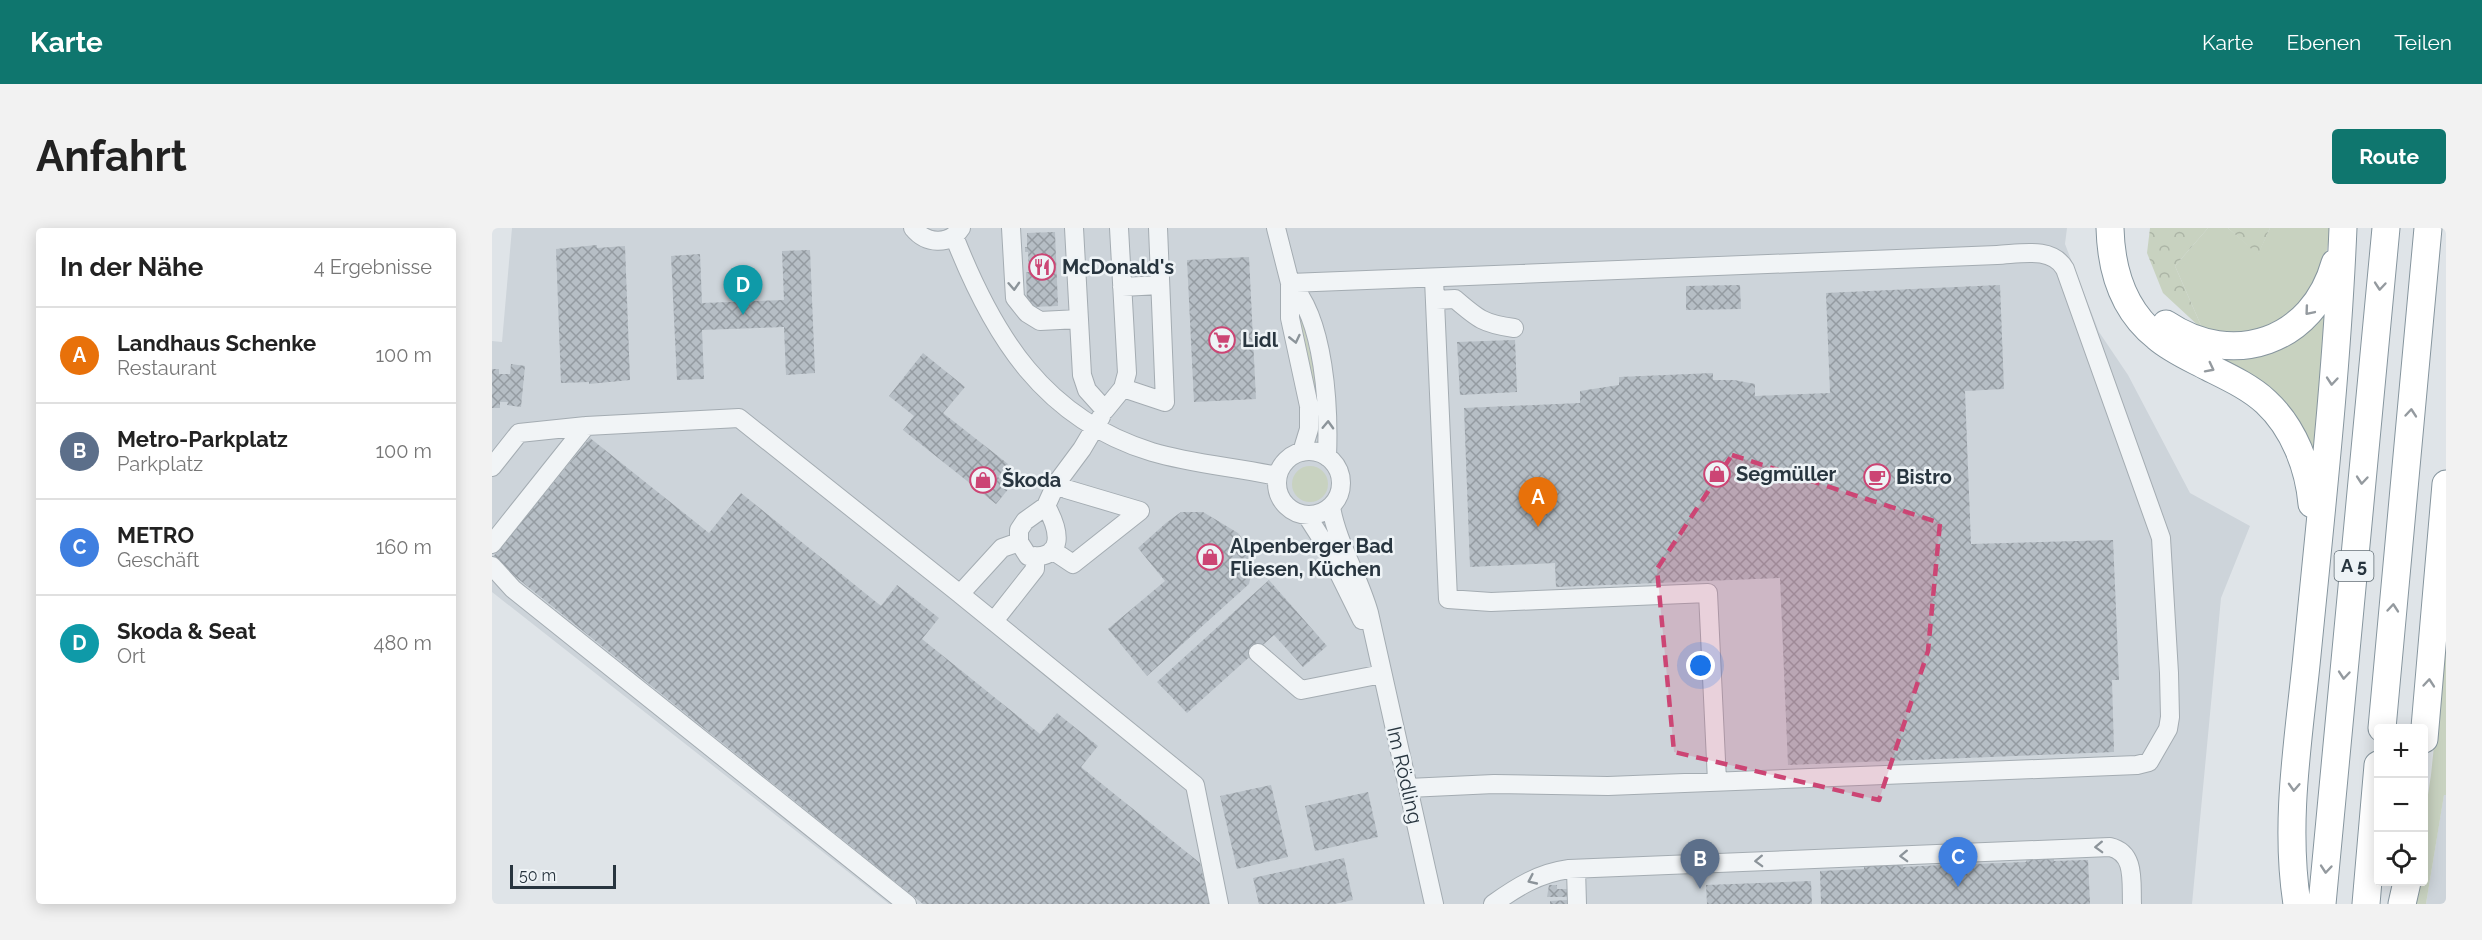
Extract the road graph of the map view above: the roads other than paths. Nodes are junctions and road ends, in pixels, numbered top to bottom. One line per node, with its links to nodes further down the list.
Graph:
1 (913, 228): 11 (street)
2 (1011, 228): 20 (street, one-way to 20)
3 (1074, 228): 20 (street)
4 (1119, 228): 17 (street)
5 (1158, 228): 16 (street)
6 (1276, 228): 15 (street)
7 (2110, 228): 39 (highway, one-way to 39)
8 (2126, 228): 12 (highway, one-way to 8)
9 (2386, 228): 63 (highway, A 5, one-way to 63)
10 (2428, 228): 48 (highway, A 5, one-way to 10)
11 (958, 232): 25 (street)
12 (2342, 234): 39 (highway, one-way to 39)
13 (1434, 279): 14 (street); 18 (street); 51 (street)
14 (1338, 282): 15 (street); 19 (street)
15 (1290, 283): 19 (street); 26 (street, one-way to 26)
16 (1160, 285): 17 (street); 22 (street)
17 (1122, 286): 22 (street)
18 (1436, 300): 21 (street); 51 (street)
19 (1309, 314): 27 (street, one-way to 19)
20 (1078, 319): 23 (street)
21 (1514, 328)
22 (1123, 388): 23 (street)
23 (1105, 410): 25 (street)
24 (586, 426): 28 (street); 36 (street); 42 (street)
25 (1094, 427): 29 (street); 30 (street)
26 (1302, 452): 27 (street); 29 (street)
27 (1327, 457): 33 (street)
28 (492, 467)
29 (1277, 476): 34 (street, Im Rödling)
30 (1056, 484): 32 (street); 37 (street)
31 (2446, 484): 44 (highway)
32 (1046, 506): 35 (street); 37 (street)
33 (1331, 507): 34 (street); 45 (street, Im Rödling)
34 (1307, 516): 45 (street, Im Rödling)
35 (1019, 542): 38 (street); 42 (street)
36 (492, 544)
37 (1052, 550): 38 (street)
38 (1035, 556): 43 (street)
39 (2316, 565): 62 (highway, one-way to 62)
40 (492, 566): 56 (street)
41 (2446, 573): 44 (highway)
42 (960, 594): 43 (street)
43 (994, 621): 57 (street)
44 (2434, 627): 49 (highway, one-way to 44)
45 (1375, 647): 47 (street, Im Rödling)
46 (1258, 653): 47 (street)
47 (1382, 674): 52 (street, Im Rödling)
48 (2382, 724)
49 (2425, 724)
50 (2378, 778): 64 (highway)
51 (1717, 781): 52 (street)
52 (1408, 788): 58 (street, Im Rödling)
53 (1576, 869): 55 (street, one-way to 55); 60 (street); 61 (street, one-way to 53)
54 (2406, 886): 65 (highway)
55 (1511, 898): 59 (street)
56 (907, 904)
57 (1219, 904)
58 (1434, 904)
59 (1493, 904)
60 (1577, 904)
61 (2132, 904)
62 (2297, 904)
63 (2322, 904)
64 (2366, 904)
65 (2402, 904)

